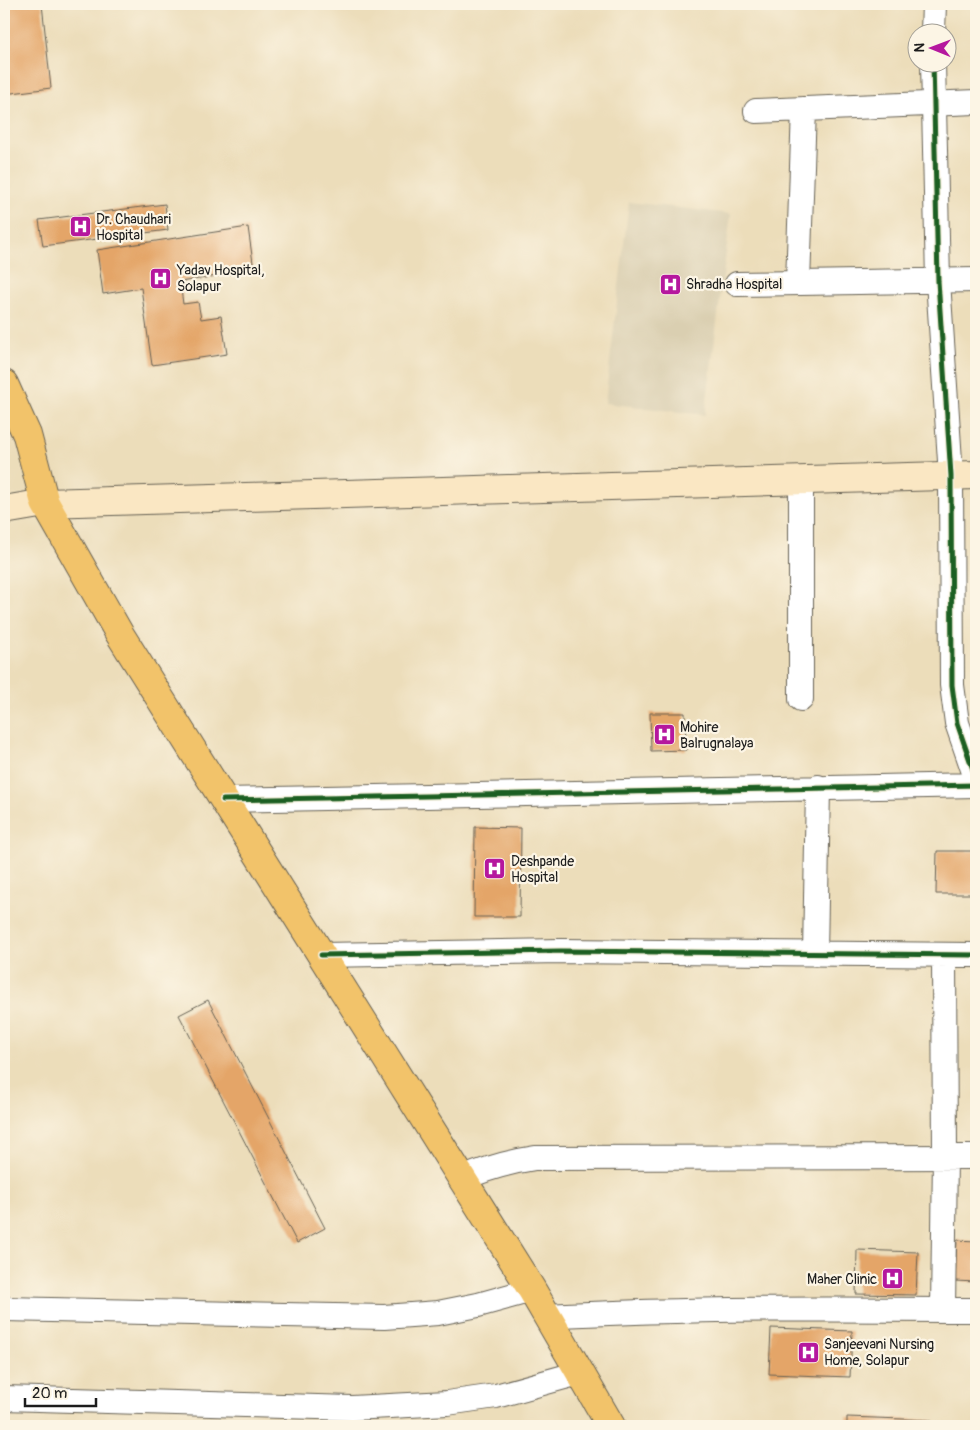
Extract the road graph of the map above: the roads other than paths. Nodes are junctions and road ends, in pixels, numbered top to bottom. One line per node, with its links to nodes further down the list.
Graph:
1 (934, 4): 2 (street)
2 (933, 22)
3 (933, 72): 5 (street)
4 (976, 102): 5 (street)
5 (933, 104): 6 (street); 9 (street)
6 (804, 109): 7 (street); 10 (street)
7 (756, 111)
8 (976, 280): 9 (street)
9 (938, 281): 10 (street); 13 (street)
10 (798, 283): 11 (street)
11 (737, 284)
12 (4, 384): 15 (main road)
13 (964, 476): 14 (main road); 18 (street)
14 (800, 481): 15 (main road); 17 (street)
15 (45, 503): 16 (main road); 21 (main road)
16 (4, 510)
17 (801, 699)
18 (976, 778)
19 (976, 785): 20 (street)
20 (818, 787): 21 (street); 22 (street)
21 (223, 800): 23 (main road)
22 (815, 954): 23 (street); 24 (street)
23 (321, 955): 28 (main road)
24 (944, 955): 25 (street); 26 (street)
25 (976, 955)
26 (945, 1156): 27 (street); 28 (street); 31 (street)
27 (976, 1157)
28 (462, 1179): 29 (main road)
29 (532, 1290): 30 (street); 33 (main road)
30 (4, 1309)
31 (943, 1309): 32 (street); 33 (street)
32 (976, 1310)
33 (547, 1316): 34 (main road)
34 (579, 1373): 36 (street); 37 (main road)
35 (4, 1398): 36 (street)
36 (352, 1417)
37 (611, 1426)

